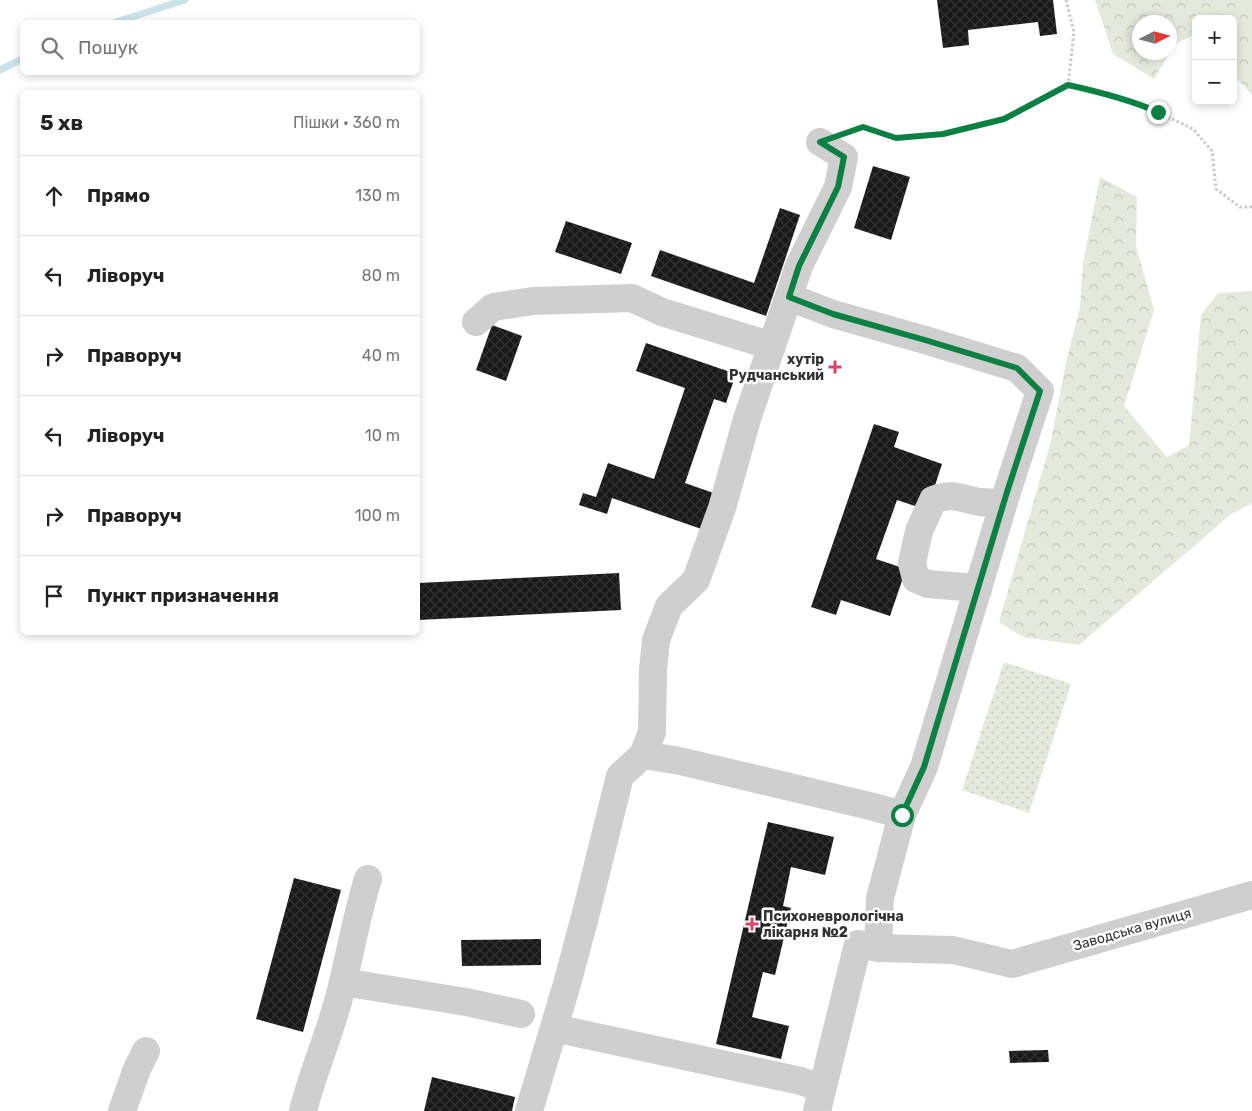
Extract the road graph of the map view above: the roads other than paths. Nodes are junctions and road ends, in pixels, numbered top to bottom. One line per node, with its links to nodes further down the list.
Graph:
1 (820, 142): 2 (street)
2 (789, 297): 4 (street); 5 (street)
3 (476, 322): 4 (street)
4 (772, 346): 7 (street)
5 (1004, 502): 6 (street); 6 (street)
6 (978, 590): 8 (street)
7 (643, 755): 8 (street); 14 (street)
8 (902, 815): 11 (street)
9 (368, 879): 12 (street)
10 (1252, 895): 11 (street, Заводська вулиця)
11 (878, 948): 16 (street)
12 (343, 982): 13 (street); 18 (street)
13 (521, 1014)
14 (554, 1028): 16 (street); 19 (street)
15 (146, 1051): 17 (street)
16 (819, 1100)
17 (122, 1111)
18 (303, 1111)
19 (529, 1111)

